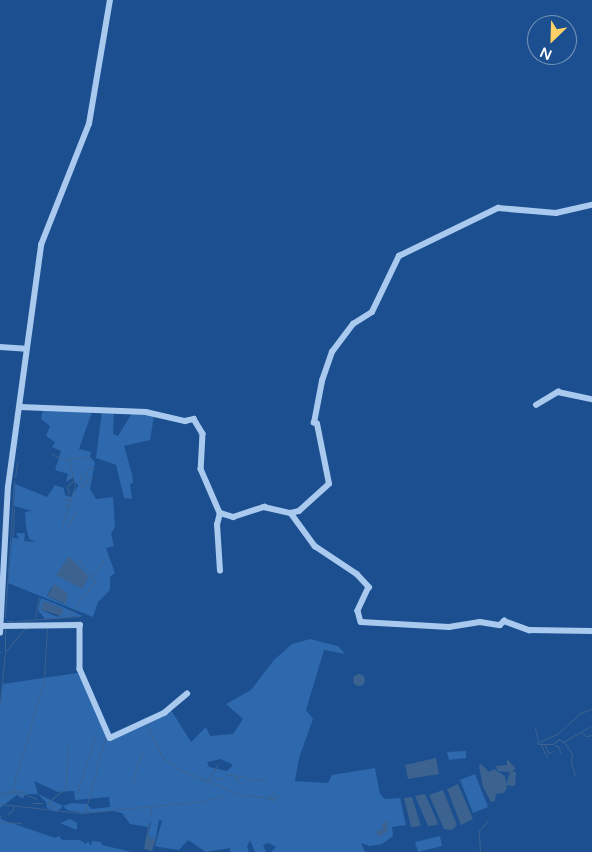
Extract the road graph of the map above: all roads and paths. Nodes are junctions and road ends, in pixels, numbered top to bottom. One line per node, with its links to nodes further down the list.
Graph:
1 (110, 0): 4 (street)
2 (592, 205): 8 (street)
3 (0, 347): 4 (street)
4 (26, 350): 7 (street)
5 (592, 399): 6 (street)
6 (536, 405)
7 (20, 407): 9 (street); 12 (street)
8 (299, 511): 10 (street); 11 (street)
9 (220, 514): 10 (street); 13 (street)
10 (291, 514): 11 (street)
11 (301, 522): 15 (street)
12 (3, 531): 14 (street)
13 (220, 571)
14 (0, 626): 16 (street); 17 (street)
15 (592, 630)
16 (0, 634)
17 (187, 694)

